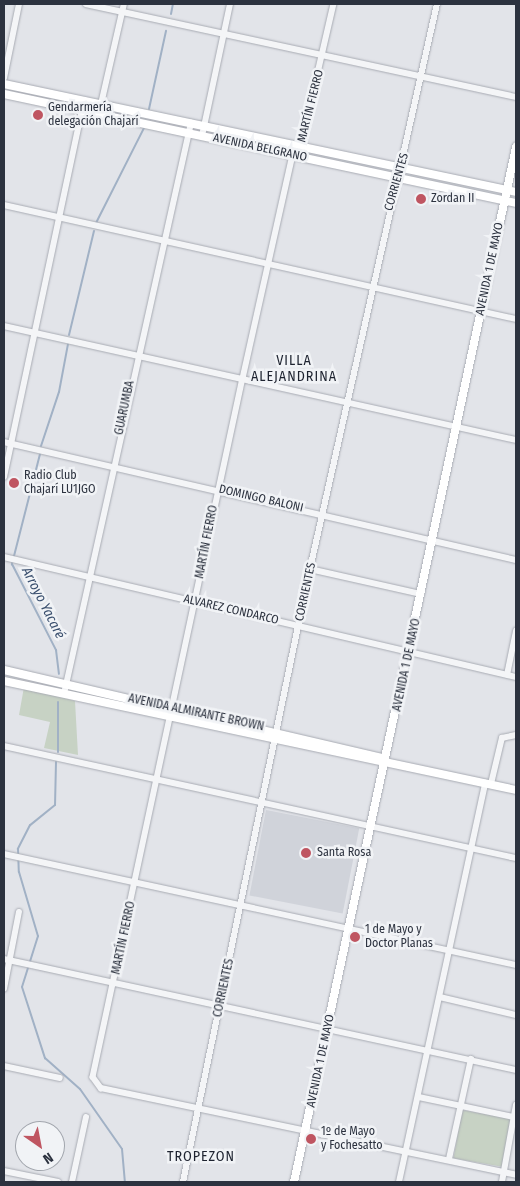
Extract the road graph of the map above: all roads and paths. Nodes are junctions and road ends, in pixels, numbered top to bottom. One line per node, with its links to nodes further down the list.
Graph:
1 (19, 4): 11 (street)
2 (86, 4): 7 (street)
3 (124, 4): 7 (street)
4 (230, 4): 8 (street)
5 (334, 4): 9 (street, MARTÍN FIERRO)
6 (438, 4): 10 (street, CORRIENTES)
7 (122, 12): 8 (street); 16 (street)
8 (224, 33): 9 (street); 20 (street)
9 (323, 55): 10 (street); 23 (street, MARTÍN FIERRO)
10 (422, 77): 14 (street); 26 (street, CORRIENTES)
11 (4, 78)
12 (4, 84): 15 (main road, AVENIDA BELGRANO)
13 (4, 94): 17 (main road, AVENIDA BELGRANO)
14 (516, 98)
15 (84, 100): 16 (main road, AVENIDA BELGRANO); 17 (street)
16 (102, 103): 18 (street); 19 (main road, AVENIDA BELGRANO)
17 (82, 111): 18 (main road, AVENIDA BELGRANO); 33 (street)
18 (99, 114): 21 (main road, AVENIDA BELGRANO)
19 (191, 123): 20 (main road, AVENIDA BELGRANO); 21 (street, GUARUMBA)
20 (204, 125): 22 (street); 23 (main road, AVENIDA BELGRANO)
21 (189, 133): 22 (main road, AVENIDA BELGRANO); 34 (street, GUARUMBA)
22 (202, 136): 25 (main road, AVENIDA BELGRANO)
23 (301, 147): 25 (street, MARTÍN FIERRO); 26 (main road, AVENIDA BELGRANO)
24 (516, 147): 28 (main road, AVENIDA 1 DE MAYO)
25 (293, 156): 27 (main road, AVENIDA BELGRANO); 35 (street, MARTÍN FIERRO)
26 (402, 167): 27 (street, CORRIENTES); 28 (main road, AVENIDA BELGRANO)
27 (396, 177): 30 (main road, AVENIDA BELGRANO); 36 (street, CORRIENTES)
28 (507, 190): 29 (main road, AVENIDA BELGRANO); 30 (main road, AVENIDA 1 DE MAYO)
29 (516, 192)
30 (505, 201): 31 (main road, AVENIDA BELGRANO); 37 (main road, AVENIDA 1 DE MAYO)
31 (516, 203)
32 (4, 205): 33 (street)
33 (59, 217): 34 (street); 40 (street)
34 (161, 240): 35 (street); 41 (street, GUARUMBA)
35 (269, 264): 36 (street); 42 (street, MARTÍN FIERRO)
36 (372, 287): 37 (street); 43 (street, CORRIENTES)
37 (481, 312): 38 (street); 44 (main road, AVENIDA 1 DE MAYO)
38 (516, 319)
39 (4, 326): 40 (street)
40 (34, 333): 41 (street); 47 (street)
41 (136, 356): 42 (street); 48 (street, GUARUMBA)
42 (242, 378): 43 (street); 50 (street, MARTÍN FIERRO)
43 (347, 402): 44 (street); 51 (street, CORRIENTES)
44 (456, 427): 45 (street); 52 (main road, AVENIDA 1 DE MAYO)
45 (516, 440)
46 (4, 442): 47 (street, DOMINGO BALONI)
47 (11, 444): 48 (street, DOMINGO BALONI); 49 (street)
48 (113, 466): 50 (street, DOMINGO BALONI); 56 (street, GUARUMBA)
49 (4, 477)
50 (218, 490): 51 (street, DOMINGO BALONI); 58 (street, MARTÍN FIERRO)
51 (323, 513): 52 (street, DOMINGO BALONI); 55 (street, CORRIENTES)
52 (434, 539): 54 (street, DOMINGO BALONI); 57 (main road, AVENIDA 1 DE MAYO)
53 (4, 557): 56 (street, ALVAREZ CONDARCO)
54 (516, 560)
55 (310, 569): 57 (street); 59 (street, CORRIENTES)
56 (89, 576): 58 (street, ALVAREZ CONDARCO); 66 (street, GUARUMBA)
57 (421, 594): 61 (main road, AVENIDA 1 DE MAYO)
58 (195, 602): 59 (street, ALVAREZ CONDARCO); 68 (street, MARTÍN FIERRO)
59 (299, 625): 61 (street, ALVAREZ CONDARCO); 69 (street, CORRIENTES)
60 (516, 631): 63 (street)
61 (409, 652): 63 (street, ALVAREZ CONDARCO); 72 (main road, AVENIDA 1 DE MAYO)
62 (4, 670): 66 (main road, AVENIDA ALMIRANTE BROWN)
63 (507, 675): 64 (street, ALVAREZ CONDARCO)
64 (516, 677)
65 (4, 681): 67 (main road, AVENIDA ALMIRANTE BROWN)
66 (66, 684): 67 (street, GUARUMBA); 68 (main road, AVENIDA ALMIRANTE BROWN)
67 (64, 694): 68 (main road, AVENIDA ALMIRANTE BROWN)
68 (172, 713): 69 (main road, AVENIDA ALMIRANTE BROWN); 73 (street, MARTÍN FIERRO)
69 (276, 735): 72 (main road, AVENIDA ALMIRANTE BROWN); 76 (street, CORRIENTES)
70 (516, 735): 74 (street)
71 (4, 746): 73 (street)
72 (387, 760): 74 (main road, AVENIDA ALMIRANTE BROWN); 77 (main road, AVENIDA 1 DE MAYO)
73 (158, 780): 76 (street); 81 (street, MARTÍN FIERRO)
74 (488, 784): 75 (main road, AVENIDA ALMIRANTE BROWN); 78 (street)
75 (516, 790)
76 (262, 802): 77 (street); 82 (street, CORRIENTES)
77 (371, 827): 78 (street); 84 (main road, AVENIDA 1 DE MAYO)
78 (471, 848): 80 (street); 85 (street)
79 (4, 854): 81 (street)
80 (516, 858)
81 (136, 882): 82 (street); 88 (street, MARTÍN FIERRO)
82 (243, 906): 84 (street); 91 (street, CORRIENTES)
83 (19, 912): 86 (street)
84 (349, 928): 85 (street); 93 (main road, AVENIDA 1 DE MAYO)
85 (449, 950): 87 (street); 90 (street)
86 (7, 960): 88 (street); 89 (street)
87 (516, 965)
88 (115, 981): 91 (street); 102 (street, MARTÍN FIERRO)
89 (4, 989)
90 (440, 997): 92 (street); 94 (street)
91 (221, 1004): 93 (street); 102 (street, CORRIENTES)
92 (516, 1015)
93 (328, 1027): 94 (street); 105 (main road, AVENIDA 1 DE MAYO)
94 (430, 1049): 95 (street); 99 (street)
95 (471, 1059): 97 (street); 101 (street)
96 (4, 1066): 98 (street)
97 (516, 1070)
98 (60, 1078)
99 (419, 1096): 101 (street); 106 (street)
100 (516, 1105): 104 (street)
101 (460, 1106): 104 (street); 107 (street)
102 (199, 1108): 105 (street); 113 (street, CORRIENTES)
103 (86, 1117): 112 (street)
104 (514, 1118): 109 (street)
105 (306, 1130): 106 (street); 114 (main road, AVENIDA 1 DE MAYO)
106 (407, 1150): 107 (street); 115 (street)
107 (449, 1159): 109 (street)
108 (4, 1170): 111 (street)
109 (505, 1172): 110 (street); 116 (street)
110 (516, 1175)
111 (58, 1182)
112 (72, 1182)
113 (183, 1182)
114 (294, 1182)
115 (400, 1182)
116 (502, 1182)

